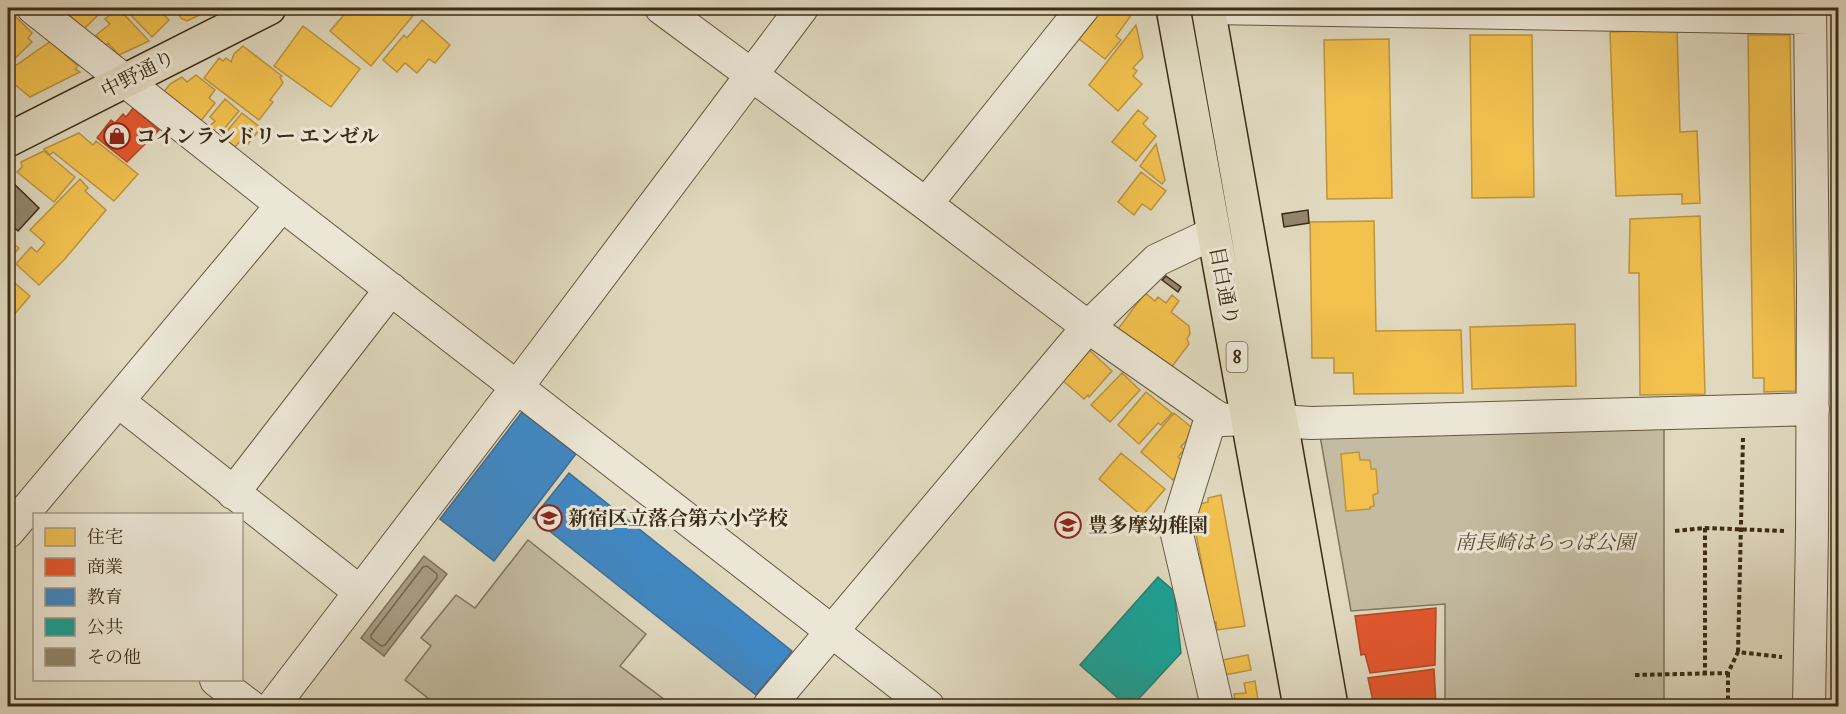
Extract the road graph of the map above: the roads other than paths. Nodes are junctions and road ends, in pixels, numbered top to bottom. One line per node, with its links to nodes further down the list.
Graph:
1 (33, 8): 11 (street)
2 (269, 8): 11 (main road, 中野通り)
3 (661, 8): 10 (street)
4 (802, 8): 10 (street)
5 (1083, 8): 15 (street)
6 (1173, 8): 17 (main road, 目白通り / 8)
7 (1208, 8): 8 (street); 26 (main road, 目白通り / 8)
8 (1422, 9): 9 (street)
9 (1810, 13): 12 (street)
10 (751, 74): 15 (street); 21 (street)
11 (125, 80): 13 (main road, 中野通り); 16 (street)
12 (1825, 100): 14 (street)
13 (8, 140)
14 (1826, 191): 19 (street)
15 (926, 204): 20 (street)
16 (282, 205): 18 (street); 22 (street)
17 (1214, 233): 20 (street); 25 (main road, 目白通り / 8)
18 (390, 289): 21 (street); 27 (street)
19 (1826, 289): 23 (street)
20 (1088, 327): 24 (street); 31 (street)
21 (518, 387): 30 (street); 31 (street)
22 (118, 401): 27 (street); 28 (street)
23 (1813, 409): 26 (street); 29 (street)
24 (1212, 414): 25 (street); 37 (street)
25 (1249, 419): 26 (street); 38 (main road, 目白通り / 8)
26 (1282, 423): 39 (main road, 目白通り / 8)
27 (233, 493): 30 (street)
28 (16, 527)
29 (1821, 545): 40 (street)
30 (360, 592): 34 (street)
31 (832, 632): 35 (street); 36 (street)
32 (217, 681): 33 (street)
33 (250, 706)
34 (273, 706)
35 (770, 706)
36 (928, 706)
37 (1217, 706)
38 (1300, 706)
39 (1332, 706)
40 (1809, 706)

